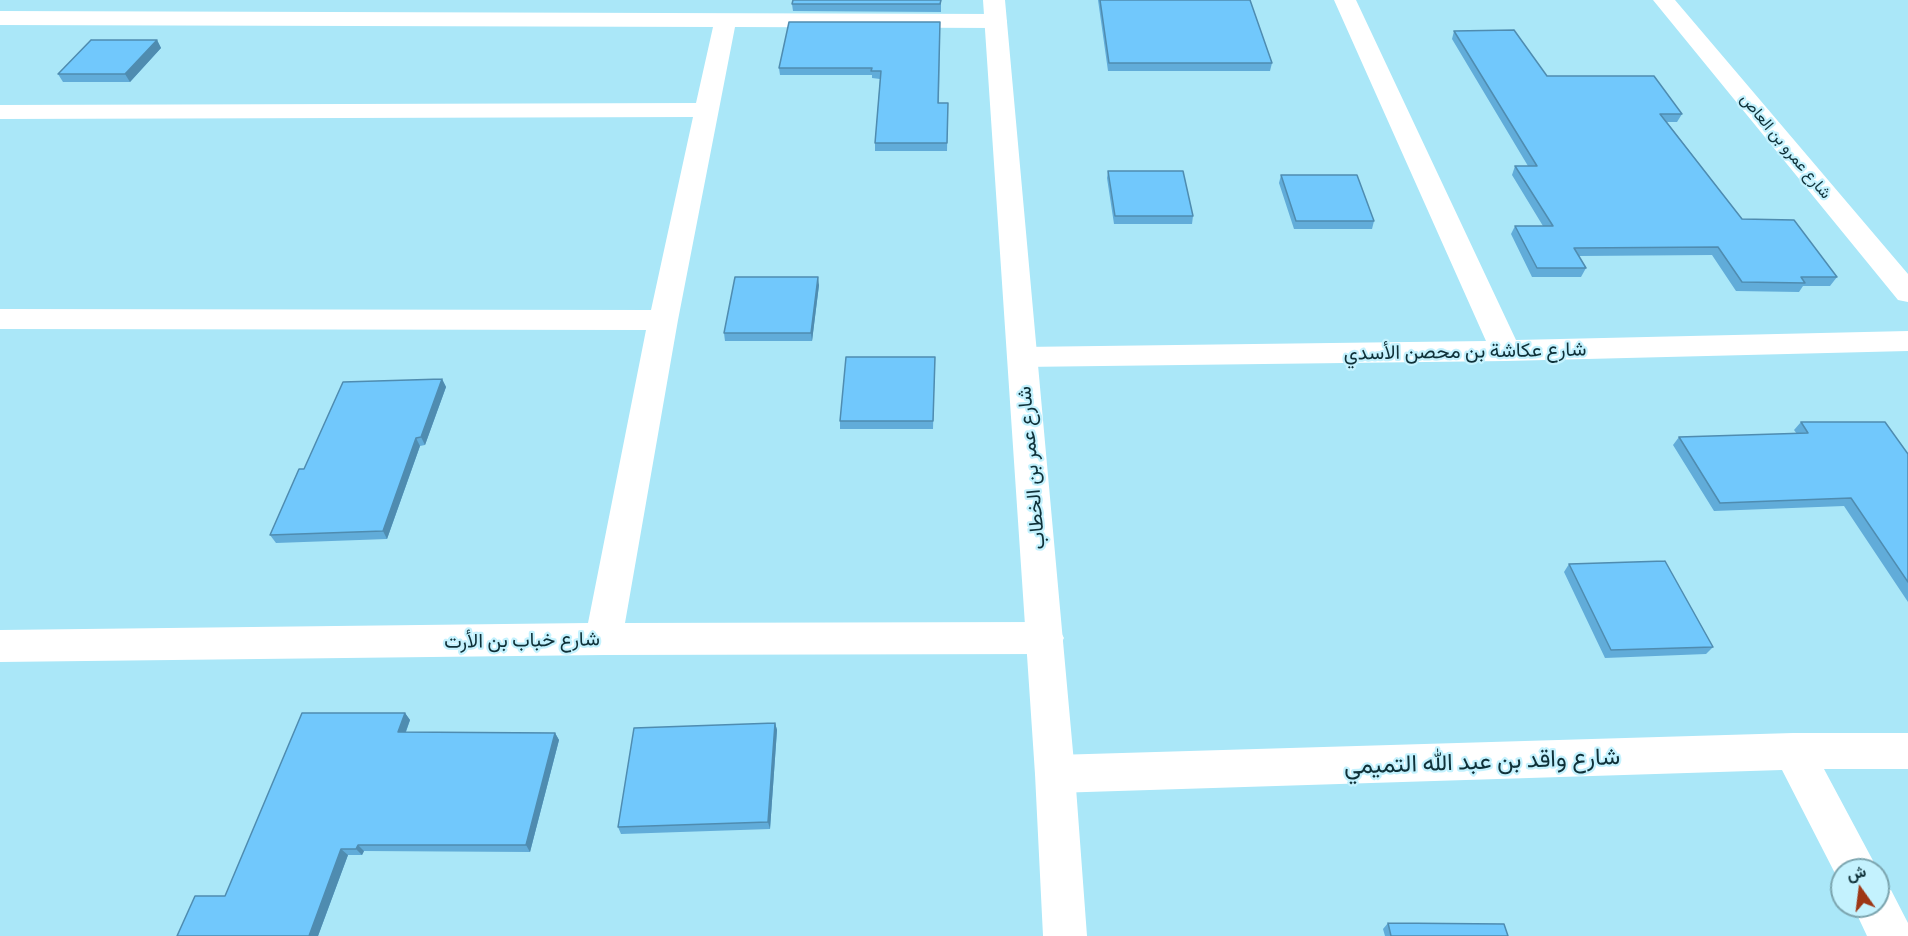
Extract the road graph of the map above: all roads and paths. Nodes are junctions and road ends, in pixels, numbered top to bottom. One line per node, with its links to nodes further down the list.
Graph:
1 (13, 0): 6 (street)
2 (537, 0): 8 (street)
3 (1345, 0): 16 (street)
4 (1664, 0): 12 (street, شارع عمرو بن العاص)
5 (995, 11): 9 (street); 17 (street, شارع عمر بن الخطاب)
6 (0, 12)
7 (0, 18): 8 (street)
8 (525, 21): 9 (street)
9 (725, 21): 10 (street)
10 (707, 110): 11 (street); 14 (street)
11 (0, 112)
12 (1908, 292)
13 (0, 319): 14 (street)
14 (663, 320): 19 (street)
15 (1908, 341): 16 (street, شارع عكاشة بن محصن الأسدي)
16 (1506, 351): 17 (street, شارع عكاشة بن محصن الأسدي)
17 (1022, 357): 18 (street, شارع عمر بن الخطاب)
18 (1045, 638): 19 (street, شارع خباب بن الأرت); 23 (street, شارع عمر بن الخطاب)
19 (604, 639): 20 (street, شارع خباب بن الأرت)
20 (0, 646)
21 (1793, 751): 22 (street, شارع واقد بن عبد الله التميمي); 23 (street, شارع واقد بن عبد الله التميمي); 24 (street)
22 (1908, 751)
23 (1055, 774): 26 (street, شارع عمر بن الخطاب)
24 (1850, 858)
25 (1881, 918): 27 (street)
26 (1065, 936)
27 (1891, 936)

